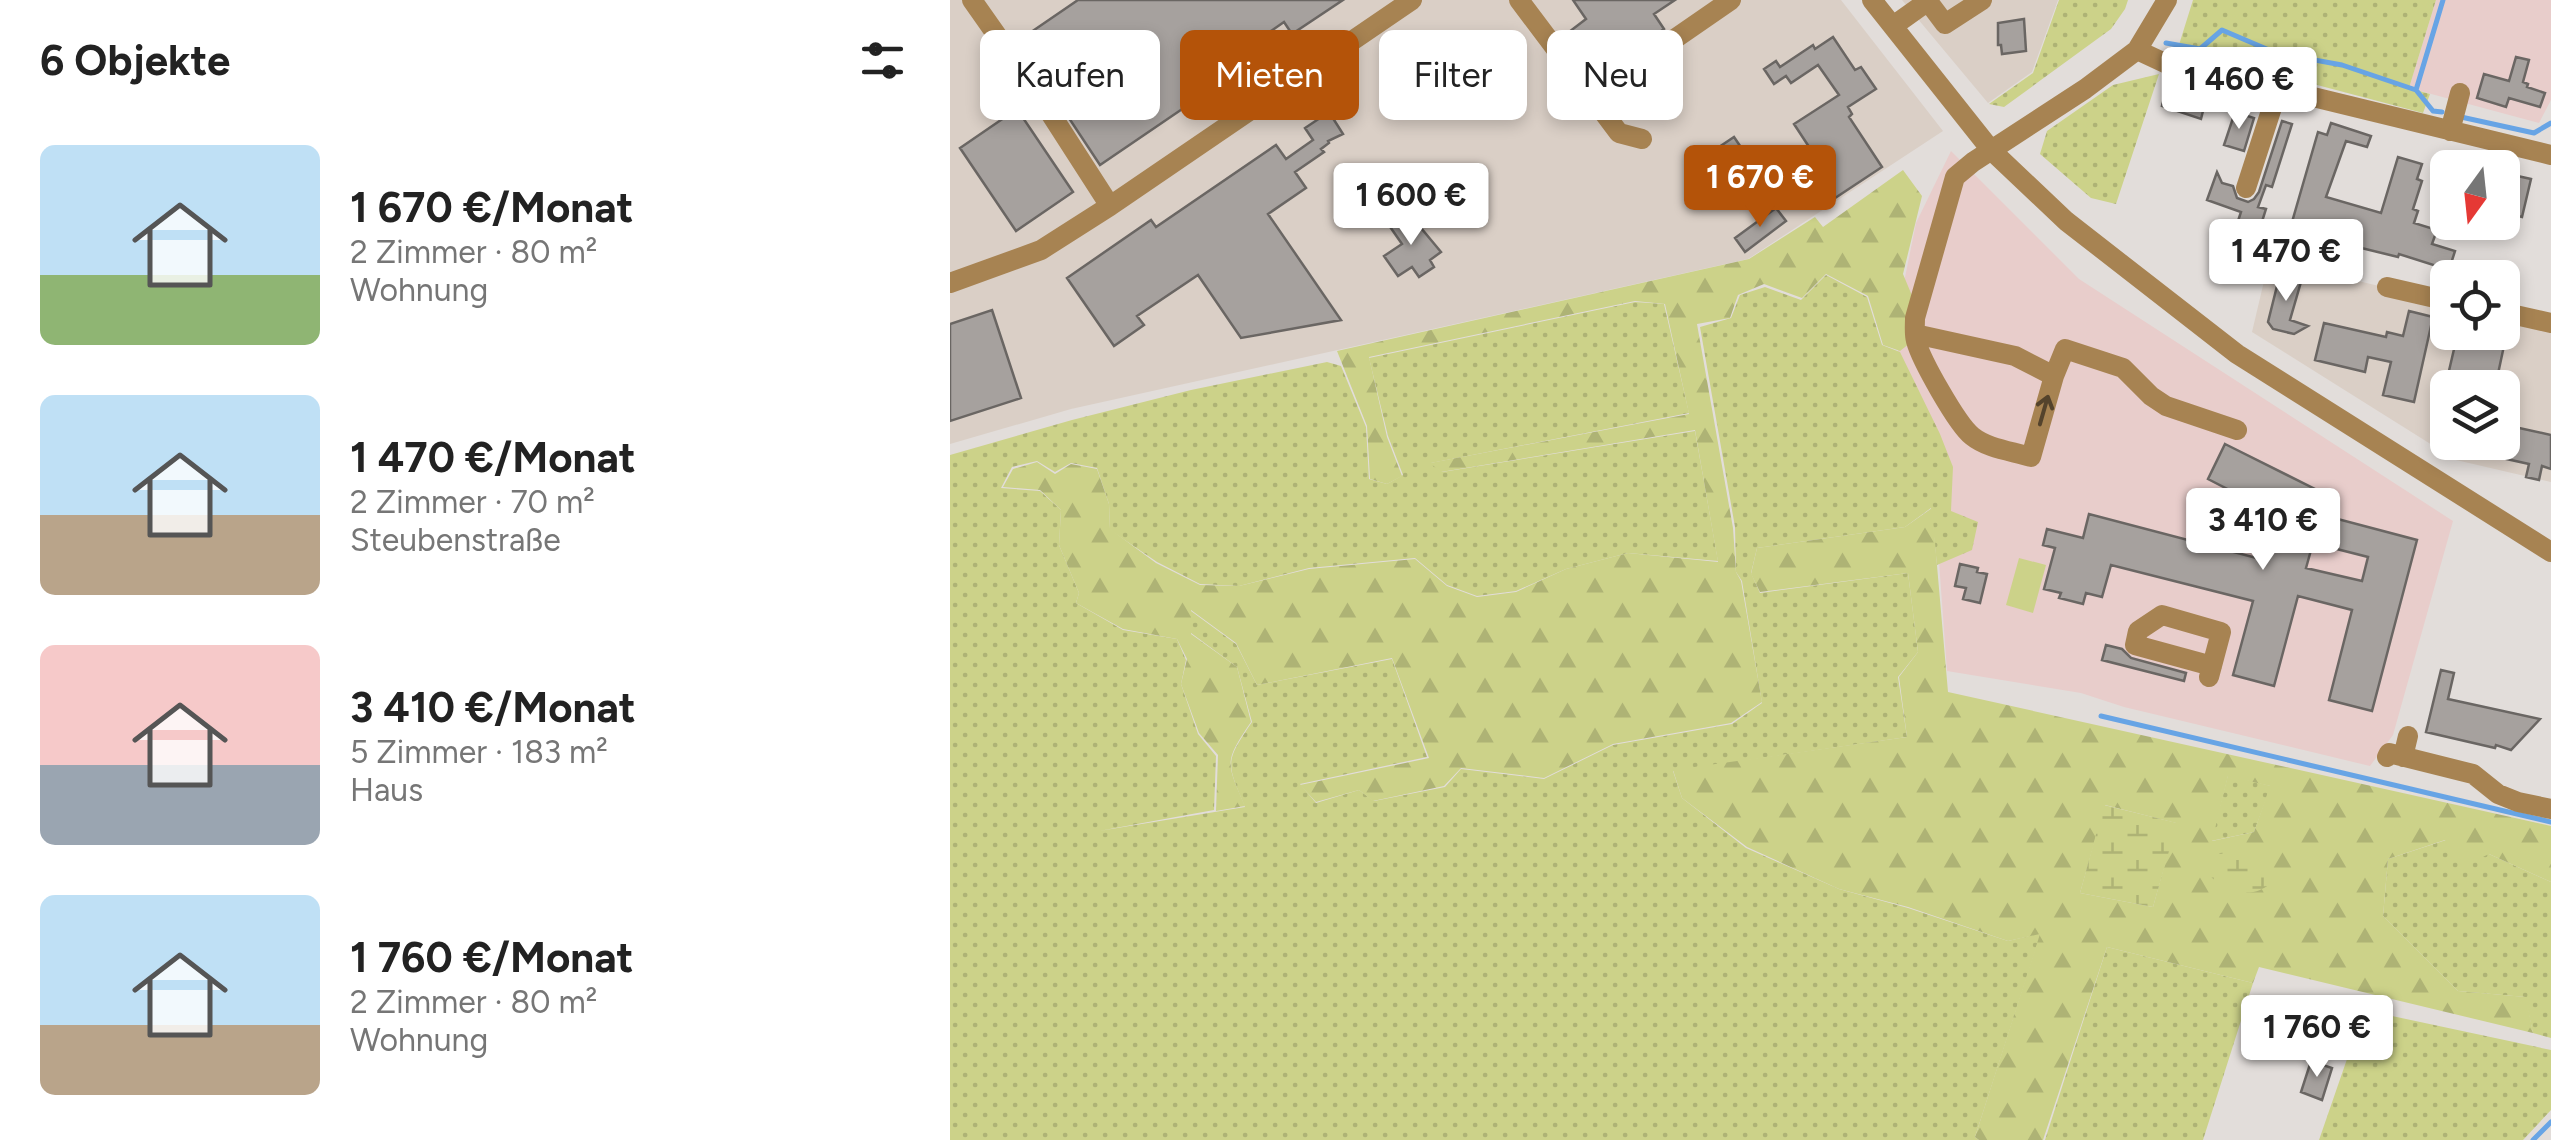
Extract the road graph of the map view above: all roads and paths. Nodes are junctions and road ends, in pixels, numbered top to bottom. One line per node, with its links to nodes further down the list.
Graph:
1 (972, 0): 21 (street)
2 (1412, 0): 21 (street)
3 (1519, 0): 11 (street)
4 (1731, 0): 10 (street)
5 (1872, 0): 9 (street)
6 (1982, 0): 8 (street)
7 (2167, 0): 12 (street)
8 (1928, 1): 9 (street)
9 (1893, 26): 18 (street)
10 (1683, 33)
11 (1547, 37)
12 (2137, 50): 13 (street); 18 (street)
13 (2278, 89): 16 (street); 20 (street)
14 (2460, 92): 16 (street)
15 (1610, 120): 17 (street)
16 (2450, 132): 19 (street)
17 (1642, 139)
18 (1990, 150): 27 (street); 30 (street)
19 (2551, 155)
20 (2246, 188)
21 (1110, 206): 22 (street)
22 (950, 282)
23 (2387, 287): 24 (street)
24 (2430, 296)
25 (2520, 316): 26 (street)
26 (2551, 323)
27 (1915, 334): 28 (street); 28 (street, one-way to 28)
28 (2054, 376): 29 (street)
29 (2237, 430)
30 (2551, 552)
31 (2399, 750): 32 (street)
32 (2551, 809)

